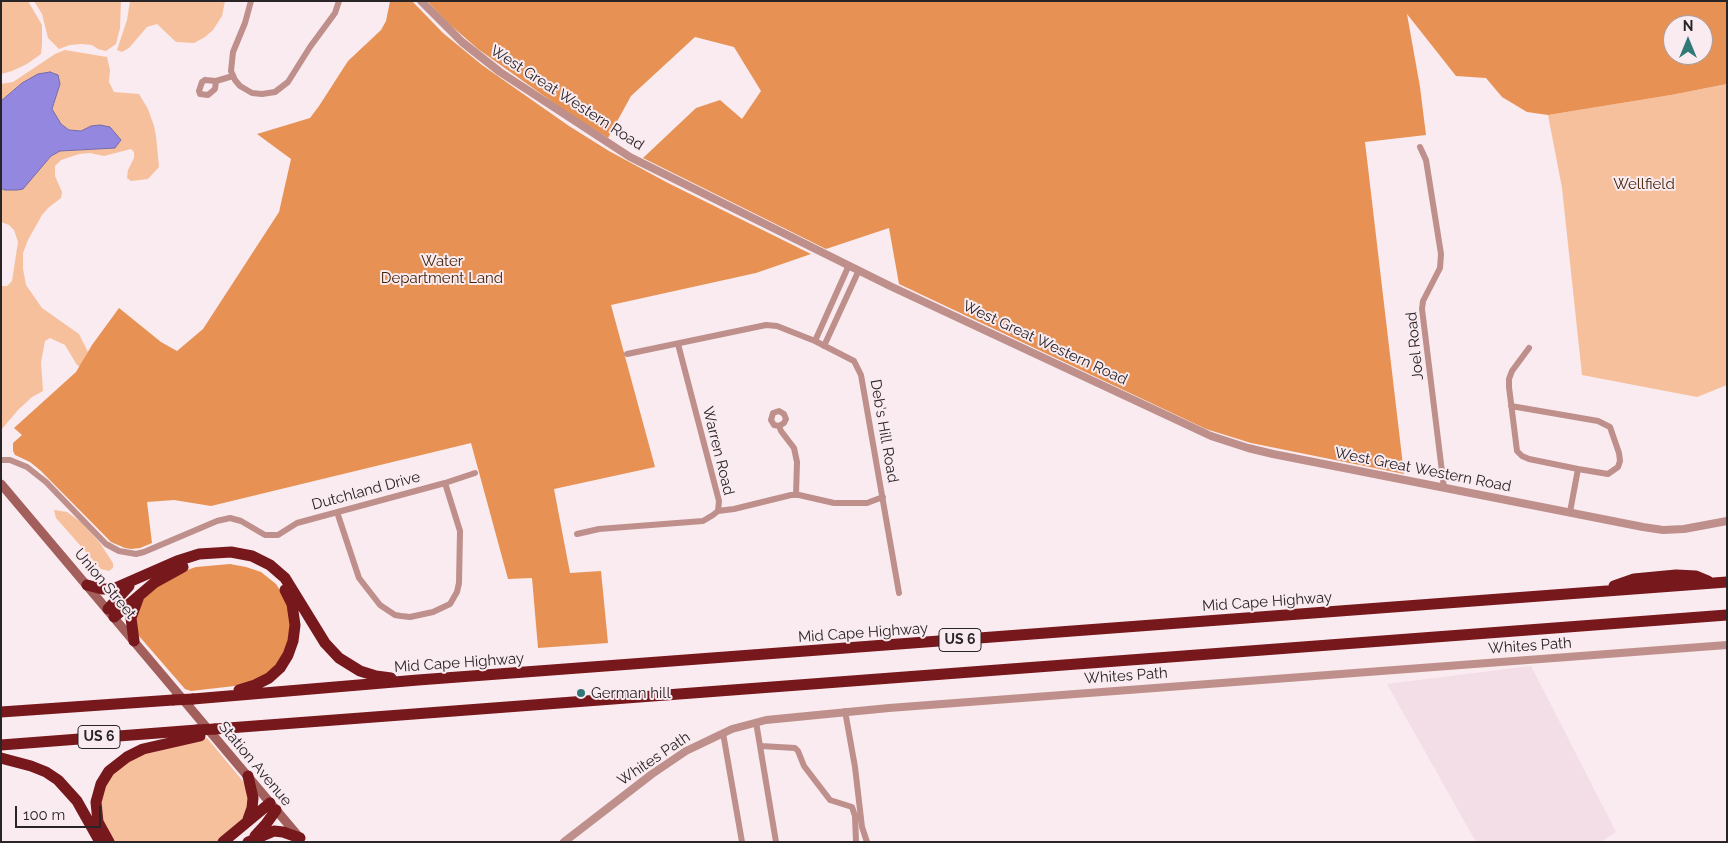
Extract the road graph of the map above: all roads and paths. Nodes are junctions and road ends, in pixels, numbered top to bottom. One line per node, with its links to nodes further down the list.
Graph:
1 (251, 1): 4 (street)
2 (339, 1): 4 (street)
3 (421, 1): 7 (street, West Great Western Road)
4 (232, 76): 5 (street)
5 (216, 81)
6 (1420, 148): 21 (street, Joel Road)
7 (848, 265): 8 (street, West Great Western Road); 9 (street)
8 (859, 270): 11 (street); 21 (street, West Great Western Road)
9 (815, 341): 10 (street, Deb's Hill Road); 11 (street, Deb's Hill Road)
10 (678, 344): 13 (street, Deb's Hill Road); 24 (street, Warren Road)
11 (824, 346): 23 (street, Deb's Hill Road)
12 (1529, 348): 14 (street)
13 (627, 354)
14 (1511, 406): 17 (street); 17 (street)
15 (780, 426): 22 (street)
16 (1, 460): 25 (street, Dutchland Drive)
17 (1578, 469): 26 (street)
18 (475, 473): 19 (street, Dutchland Drive)
19 (445, 483): 25 (street, Dutchland Drive); 25 (street)
20 (1, 484): 31 (main road, Union Street)
21 (1444, 488): 26 (street, West Great Western Road)
22 (796, 495): 23 (street); 24 (street)
23 (883, 498): 32 (street, Deb's Hill Road)
24 (718, 511): 28 (street, Warren Road)
25 (337, 512)
26 (1570, 512): 27 (street, West Great Western Road)
27 (1727, 520)
28 (577, 534)
29 (134, 581): 31 (highway); 34 (highway); 38 (highway)
30 (1727, 582): 38 (highway, Mid Cape Highway / US 6)
31 (87, 585): 34 (main road, Union Street)
32 (899, 593)
33 (139, 595): 34 (highway); 36 (highway); 39 (highway)
34 (111, 613): 36 (main road, Union Street)
35 (1727, 615): 43 (highway, US 6, bridge)
36 (134, 640): 39 (main road, Union Street)
37 (1727, 645): 41 (street, Whites Path)
38 (418, 680): 39 (highway, Mid Cape Highway / US 6)
39 (190, 701): 40 (highway, Mid Cape Highway / US 6, bridge); 48 (main road, Station Avenue)
40 (1, 712)
41 (845, 712): 42 (street, Whites Path); 60 (street)
42 (756, 722): 44 (street, Whites Path); 46 (street)
43 (200, 733): 45 (highway, US 6); 54 (highway)
44 (723, 733): 56 (street, Whites Path); 57 (street)
45 (1, 745)
46 (761, 746): 58 (street); 59 (street)
47 (1, 758): 53 (highway)
48 (248, 776): 49 (main road, Station Avenue); 50 (highway)
49 (273, 807): 50 (highway); 51 (main road, Station Avenue); 52 (highway)
50 (246, 824): 55 (highway)
51 (301, 840): 52 (highway)
52 (249, 841)
53 (100, 842)
54 (109, 842)
55 (223, 842)
56 (564, 842)
57 (742, 842)
58 (776, 842)
59 (856, 842)
60 (867, 842)

